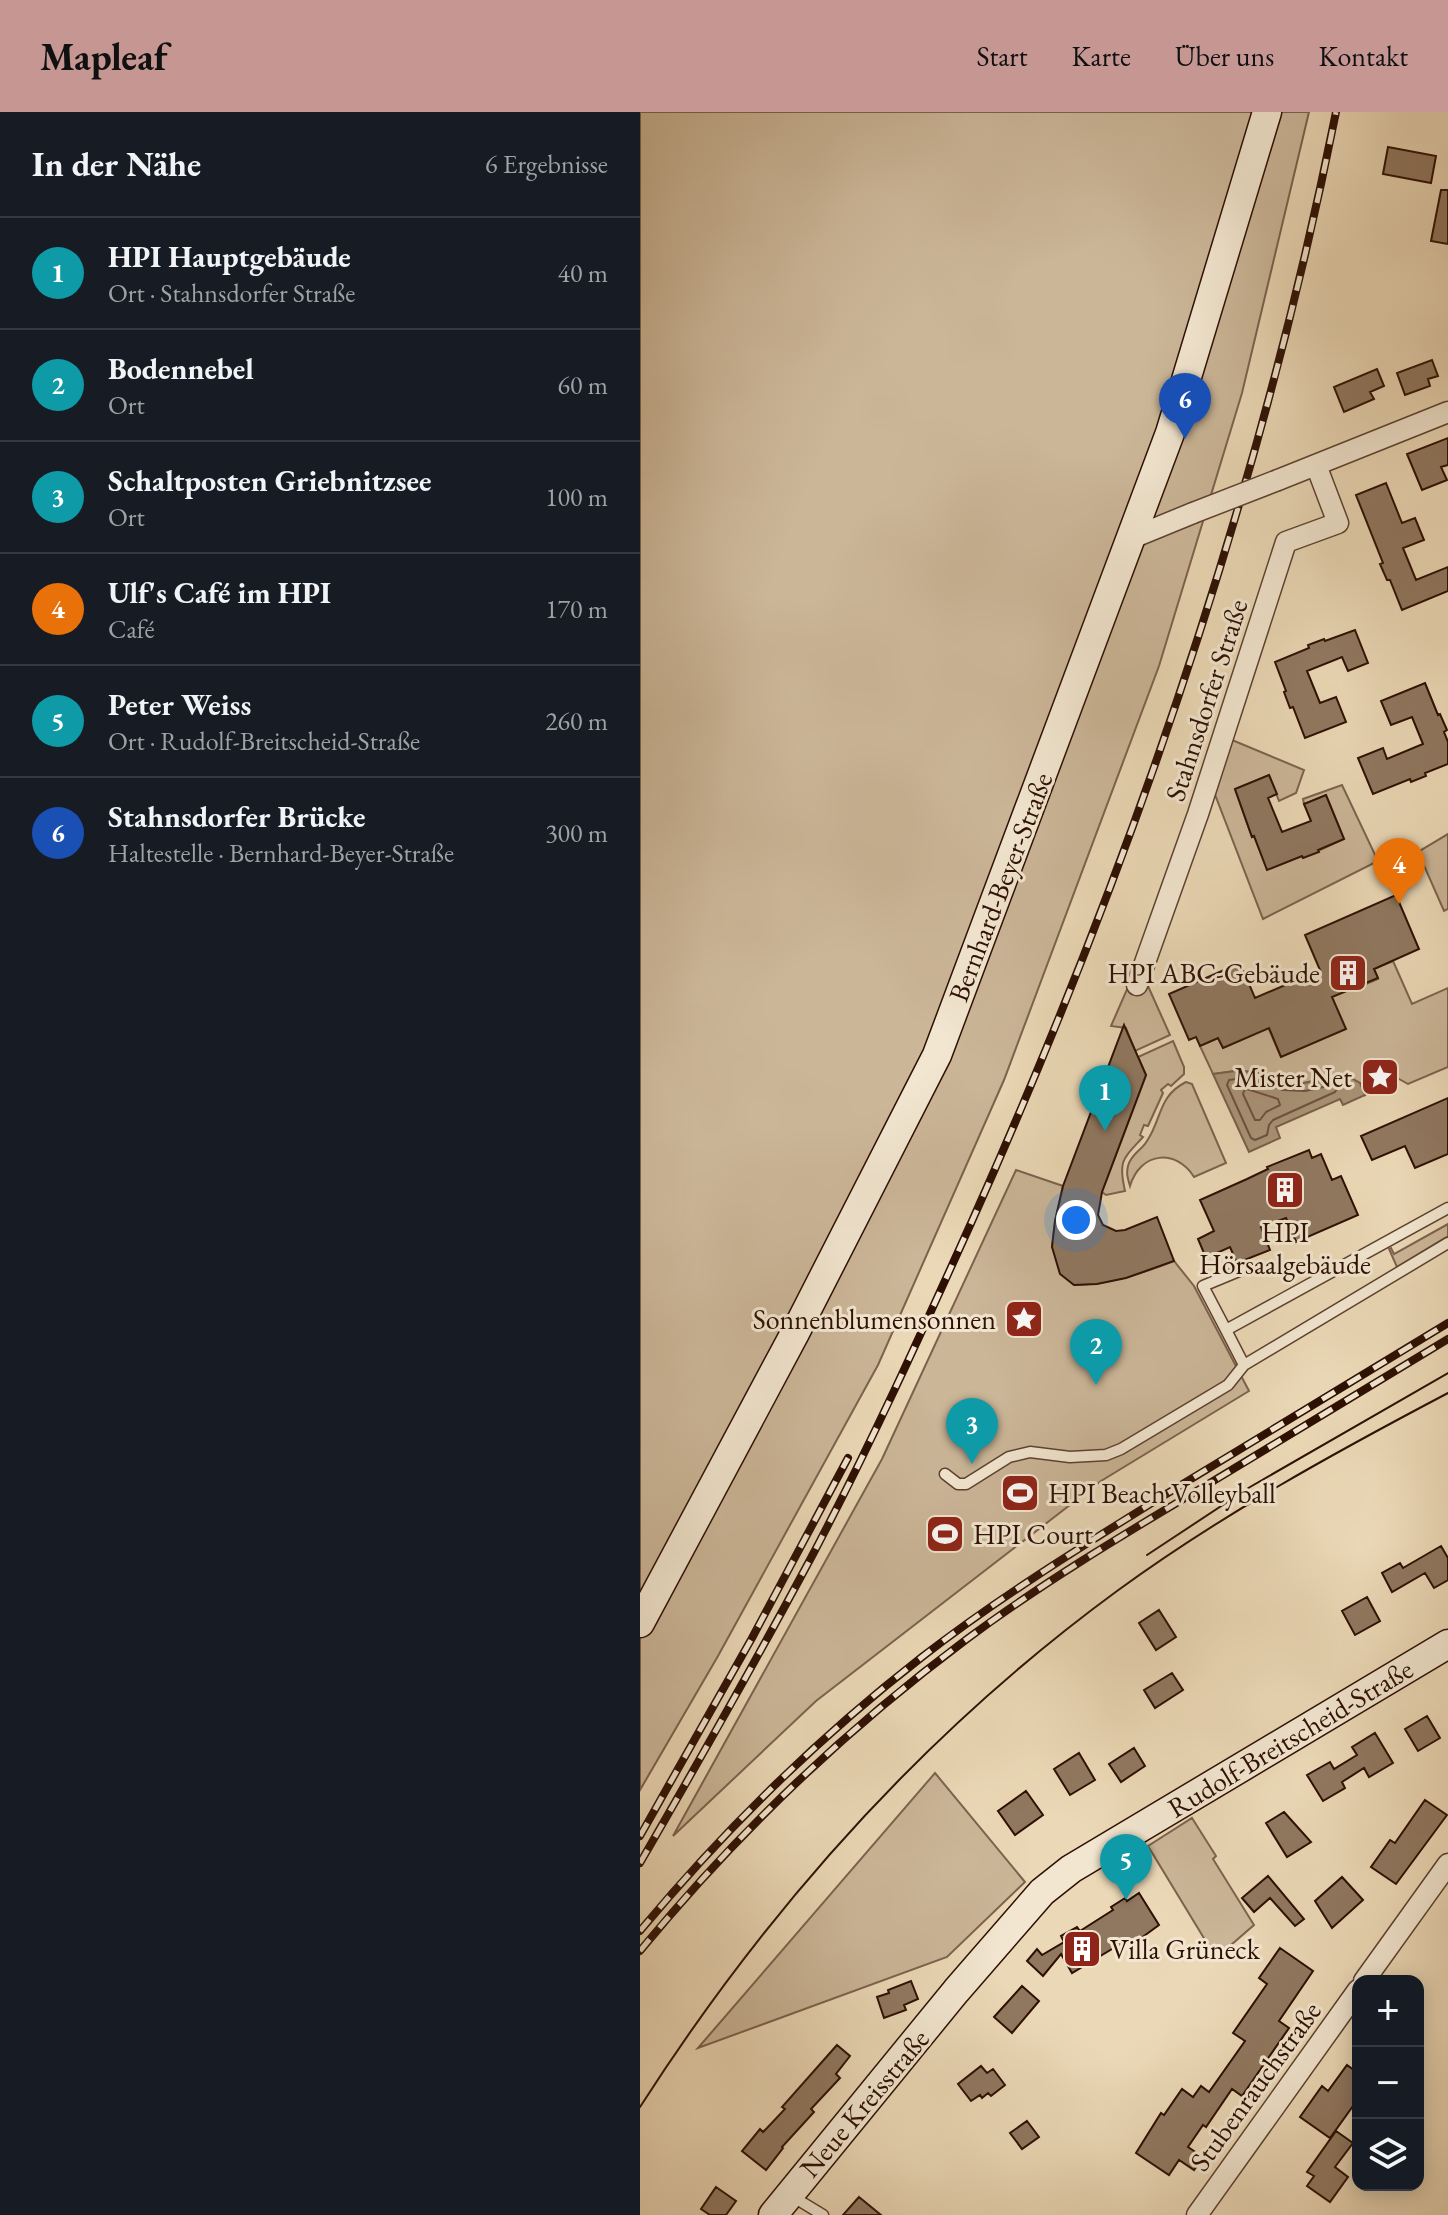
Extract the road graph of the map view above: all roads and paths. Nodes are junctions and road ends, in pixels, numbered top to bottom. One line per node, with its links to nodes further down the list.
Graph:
1 (1267, 112): 4 (street, Bernhard-Beyer-Straße)
2 (1448, 412): 3 (street)
3 (1316, 465): 4 (street, bridge); 5 (street, Stahnsdorfer Straße)
4 (1132, 538): 12 (street, Bernhard-Beyer-Straße)
5 (1137, 985)
6 (1448, 1208): 9 (lane)
7 (1448, 1243): 10 (lane)
8 (1244, 1269): 9 (lane)
9 (1226, 1330): 10 (lane)
10 (1244, 1365): 11 (lane)
11 (945, 1474)
12 (640, 1623)
13 (1448, 1644): 16 (street, Rudolf-Breitscheid-Straße)
14 (1448, 1864): 15 (street)
15 (1368, 1975)
16 (956, 1991): 18 (street, Neue Kreisstraße)
17 (1352, 1998): 20 (street, Stubenrauchstraße)
18 (781, 2204): 19 (lane)
19 (823, 2215)
20 (1197, 2215)

